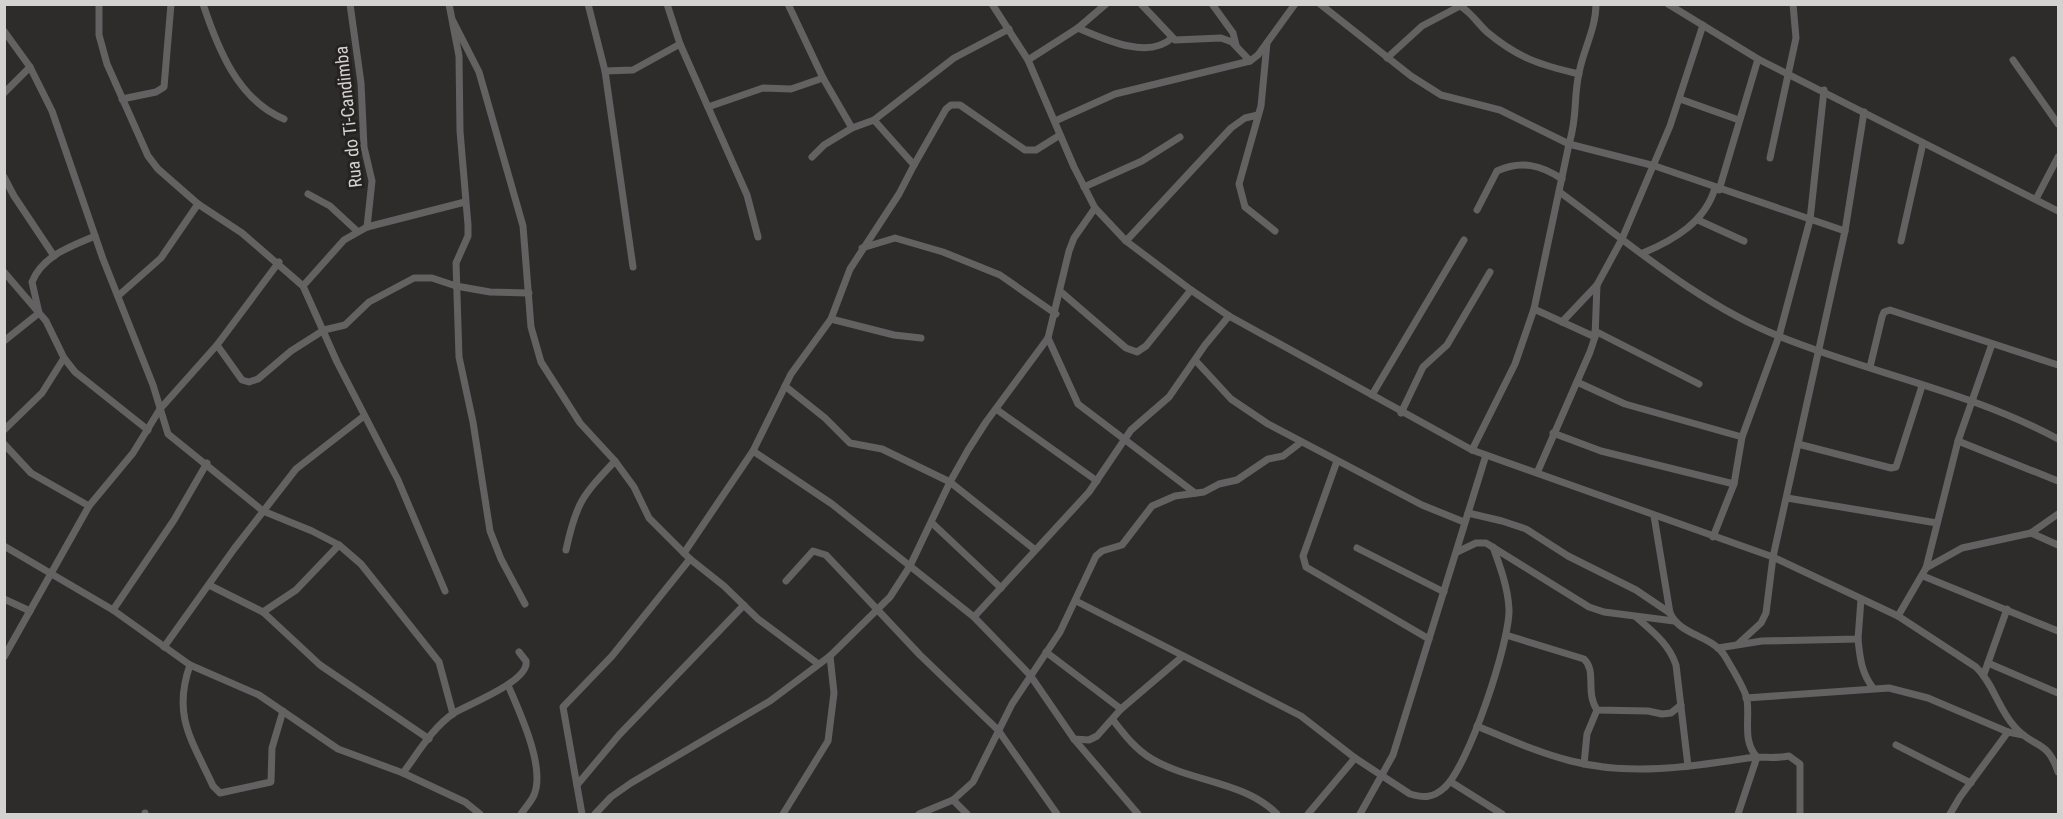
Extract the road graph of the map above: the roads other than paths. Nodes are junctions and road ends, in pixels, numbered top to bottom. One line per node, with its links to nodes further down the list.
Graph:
1 (99, 4): 39 (street)
2 (171, 4): 39 (street)
3 (203, 4): 44 (street)
4 (350, 4): 73 (street, Rua do Ti-Candimba)
5 (449, 4): 18 (street)
6 (588, 4): 33 (street)
7 (667, 4): 25 (street)
8 (788, 4): 36 (street)
9 (992, 4): 21 (street)
10 (1106, 4): 20 (street)
11 (1141, 4): 23 (street)
12 (1212, 4): 26 (street)
13 (1295, 4): 24 (street)
14 (1320, 4): 27 (street)
15 (1596, 4): 35 (street)
16 (1668, 4): 19 (street)
17 (1793, 4): 34 (street)
18 (453, 21): 66 (street); 96 (street)
19 (1703, 25): 28 (street); 40 (street)
20 (1078, 28): 23 (street); 29 (street)
21 (1009, 29): 29 (street); 45 (street)
22 (4, 31): 32 (street)
23 (1172, 38): 26 (street)
24 (1267, 43): 31 (street); 43 (street)
25 (680, 44): 33 (street); 41 (street)
26 (1236, 45): 31 (street)
27 (1388, 58): 35 (street); 53 (street)
28 (1758, 58): 34 (street); 46 (street)
29 (1028, 60): 47 (street)
30 (2013, 60): 48 (street)
31 (1250, 61): 47 (street)
32 (30, 67): 38 (street); 77 (street)
33 (604, 71): 88 (street)
34 (1787, 73): 37 (street); 56 (street)
35 (1579, 74): 53 (street)
36 (824, 78): 41 (street); 49 (street)
37 (1824, 90): 42 (street); 72 (street)
38 (4, 93)
39 (122, 99): 67 (street)
40 (1680, 99): 46 (street); 58 (street)
41 (708, 107): 78 (street)
42 (1864, 112): 52 (street); 76 (street)
43 (1258, 115): 75 (street); 81 (street)
44 (284, 119)
45 (874, 120): 49 (street); 57 (street)
46 (1739, 120): 62 (street)
47 (1055, 121): 50 (street)
48 (2058, 124)
49 (852, 128): 54 (street)
50 (1060, 135): 57 (street); 61 (street)
51 (1180, 137): 61 (street)
52 (1923, 143): 65 (street); 83 (street)
53 (1569, 144): 58 (street); 60 (street)
54 (812, 157)
55 (2058, 157): 65 (street)
56 (1770, 159)
57 (914, 165): 84 (street)
58 (1655, 165): 62 (street); 79 (street)
59 (4, 177): 86 (street)
60 (1562, 179): 63 (street); 69 (street)
61 (1084, 187): 68 (street)
62 (1717, 189): 71 (street); 72 (street)
63 (1560, 193): 79 (street); 98 (street)
64 (308, 194): 74 (street)
65 (2036, 199): 70 (street)
66 (465, 202): 73 (street); 93 (street)
67 (198, 204): 87 (street); 97 (street)
68 (1095, 208): 81 (street); 95 (street)
69 (1477, 210)
70 (2058, 211)
71 (1698, 220): 82 (street); 85 (street)
72 (1810, 220): 76 (street); 106 (street)
73 (368, 227): 74 (street)
74 (357, 231): 92 (street)
75 (1275, 231)
76 (1845, 231): 112 (street)
77 (95, 236): 86 (street); 97 (street)
78 (758, 237)
79 (1622, 239): 85 (street); 91 (street)
80 (1464, 240): 121 (street)
81 (1126, 241): 94 (street)
82 (1744, 241)
83 (1901, 242)
84 (862, 248): 100 (street); 102 (street)
85 (1643, 253): 106 (street)
86 (54, 256): 99 (street)
87 (279, 262): 92 (street); 111 (street)
88 (633, 267)
89 (4, 272): 99 (street)
90 (1490, 272): 125 (street)
91 (1597, 285): 103 (street); 105 (street)
92 (303, 286): 104 (street)
93 (456, 286): 96 (street); 104 (street); 181 (street)
94 (1191, 291): 95 (street); 101 (street)
95 (1061, 292): 100 (street)
96 (529, 293): 140 (street)
97 (118, 296): 123 (street)
98 (1534, 309): 103 (street); 137 (street)
99 (39, 313): 109 (street); 113 (street)
100 (1056, 314): 108 (street)
101 (1229, 316): 114 (street); 121 (street)
102 (831, 319): 107 (street); 119 (street)
103 (1562, 322): 105 (street)
104 (324, 330): 111 (street); 126 (street)
105 (1595, 334): 117 (street); 118 (street)
106 (1779, 336): 112 (street); 130 (street)
107 (921, 338)
108 (1048, 338): 124 (street); 132 (street)
109 (4, 340)
110 (1992, 344): 115 (street); 116 (street); 122 (street)
111 (217, 345): 123 (street)
112 (1818, 351): 116 (street); 136 (street)
113 (64, 358): 127 (street); 128 (street)
114 (1196, 361): 132 (street); 134 (street)
115 (2058, 366)
116 (1870, 367): 120 (street)
117 (1577, 382): 129 (street); 130 (street)
118 (1700, 384)
119 (785, 386): 138 (street); 146 (street)
120 (1922, 386): 122 (street); 136 (street)
121 (1372, 395): 125 (street)
122 (1972, 400): 131 (street); 133 (street)
123 (160, 409): 128 (street); 142 (street)
124 (996, 409): 144 (street); 146 (street)
125 (1401, 413): 137 (street)
126 (364, 416): 151 (street); 176 (street)
127 (4, 430)
128 (148, 430): 150 (street)
129 (1553, 433): 143 (street); 147 (street)
130 (1742, 437): 147 (street)
131 (2058, 439)
132 (1124, 440): 144 (street); 148 (street)
133 (1958, 441): 145 (street); 157 (street)
134 (1300, 443): 141 (street); 148 (street)
135 (4, 444): 150 (street)
136 (1798, 444): 149 (street)
137 (1472, 450): 139 (street)
138 (753, 451): 168 (street); 170 (street)
139 (1486, 455): 143 (street); 152 (street)
140 (615, 461): 166 (street); 168 (street)
141 (1337, 461): 155 (street); 195 (street)
142 (207, 463): 151 (street); 185 (street)
143 (1537, 473): 154 (street)
144 (1097, 481): 165 (street)
145 (2058, 481)
146 (950, 482): 156 (street); 165 (street)
147 (1734, 484): 159 (street)
148 (1195, 493): 180 (street)
149 (1787, 498): 157 (street); 169 (street)
150 (89, 506): 172 (street)
151 (263, 511): 160 (street); 174 (street)
152 (1468, 513): 155 (street); 188 (street)
153 (2058, 514): 158 (street)
154 (1654, 516): 159 (street); 188 (street)
155 (1464, 522): 167 (street)
156 (932, 523): 170 (street); 175 (street)
157 (1937, 523): 171 (street)
158 (2031, 533): 161 (street); 171 (street)
159 (1713, 537): 169 (street)
160 (339, 545): 187 (street); 218 (street)
161 (2058, 545)
162 (4, 546): 172 (street)
163 (1493, 547): 167 (street); 190 (street); 194 (street)
164 (1357, 548): 177 (street)
165 (1034, 549): 175 (street)
166 (566, 550)
167 (1457, 552): 177 (street)
168 (687, 556): 182 (street); 238 (street)
169 (1773, 557): 179 (street); 197 (street)
170 (910, 566): 183 (street); 189 (street)
171 (1925, 572): 184 (street); 191 (street)
172 (50, 574): 185 (street); 186 (street)
173 (786, 581): 183 (street)
174 (209, 585): 187 (street); 198 (street)
175 (1001, 588): 189 (street)
176 (445, 591)
177 (1444, 592): 195 (street)
178 (4, 599): 186 (street)
179 (1861, 599): 191 (street); 196 (street)
180 (1077, 602): 201 (street); 203 (street)
181 (525, 604)
182 (744, 605): 205 (street); 238 (street)
183 (878, 609): 202 (street); 221 (street)
184 (2007, 609): 193 (street); 206 (street)
185 (113, 610): 198 (street)
186 (30, 611): 204 (street)
187 (263, 612): 224 (street)
188 (1670, 613): 192 (street)
189 (974, 616): 209 (street)
190 (1635, 616): 192 (street); 214 (street)
191 (1898, 616): 208 (street)
192 (1674, 621): 199 (street)
193 (2058, 631)
194 (1506, 635): 216 (street); 220 (street)
195 (1429, 639): 235 (street)
196 (1858, 639): 197 (street); 211 (street)
197 (1738, 644): 199 (street)
198 (164, 647): 207 (street)
199 (1718, 648): 213 (street)
200 (519, 652): 210 (street)
201 (1046, 652): 209 (street); 215 (street)
202 (830, 656): 205 (street); 244 (street)
203 (1184, 656): 215 (street); 230 (street)
204 (4, 657)
205 (817, 663): 243 (street)
206 (1988, 663): 208 (street); 212 (street)
207 (190, 665): 217 (street); 217 (street)
208 (1984, 674): 223 (street)
209 (1030, 675): 221 (street); 225 (street)
210 (508, 685): 218 (street); 241 (street)
211 (1873, 688): 213 (street); 222 (street)
212 (2058, 693)
213 (1746, 698): 229 (street)
214 (1681, 705): 216 (street); 232 (street)
215 (1121, 709): 219 (street)
216 (1597, 710): 231 (street)
217 (283, 711): 234 (street)
218 (453, 714): 224 (street)
219 (1113, 720): 225 (street); 249 (street)
220 (1477, 726): 231 (street); 236 (street)
221 (998, 730): 239 (street); 247 (street)
222 (2008, 732): 223 (street); 237 (street)
223 (2023, 735): 227 (street)
224 (429, 739): 234 (street)
225 (1074, 739): 248 (street)
226 (1896, 745): 237 (street)
227 (2049, 751): 228 (street); 233 (street)
228 (2058, 755)
229 (1757, 757): 232 (street); 253 (street); 254 (street)
230 (1355, 758): 235 (street); 250 (street)
231 (1584, 764): 232 (street)
232 (1688, 766)
233 (2058, 772)
234 (404, 773): 240 (street)
235 (1382, 777): 236 (street); 251 (street)
236 (1451, 782): 252 (street)
237 (1971, 783): 255 (street)
238 (577, 785): 242 (street)
239 (953, 800): 245 (street); 246 (street)
240 (480, 814)
241 (521, 814)
242 (582, 814)
243 (595, 814)
244 (783, 814)
245 (919, 814)
246 (967, 814)
247 (1057, 814)
248 (1138, 814)
249 (1277, 814)
250 (1308, 814)
251 (1360, 814)
252 (1502, 814)
253 (1738, 814)
254 (1800, 814)
255 (1950, 814)

